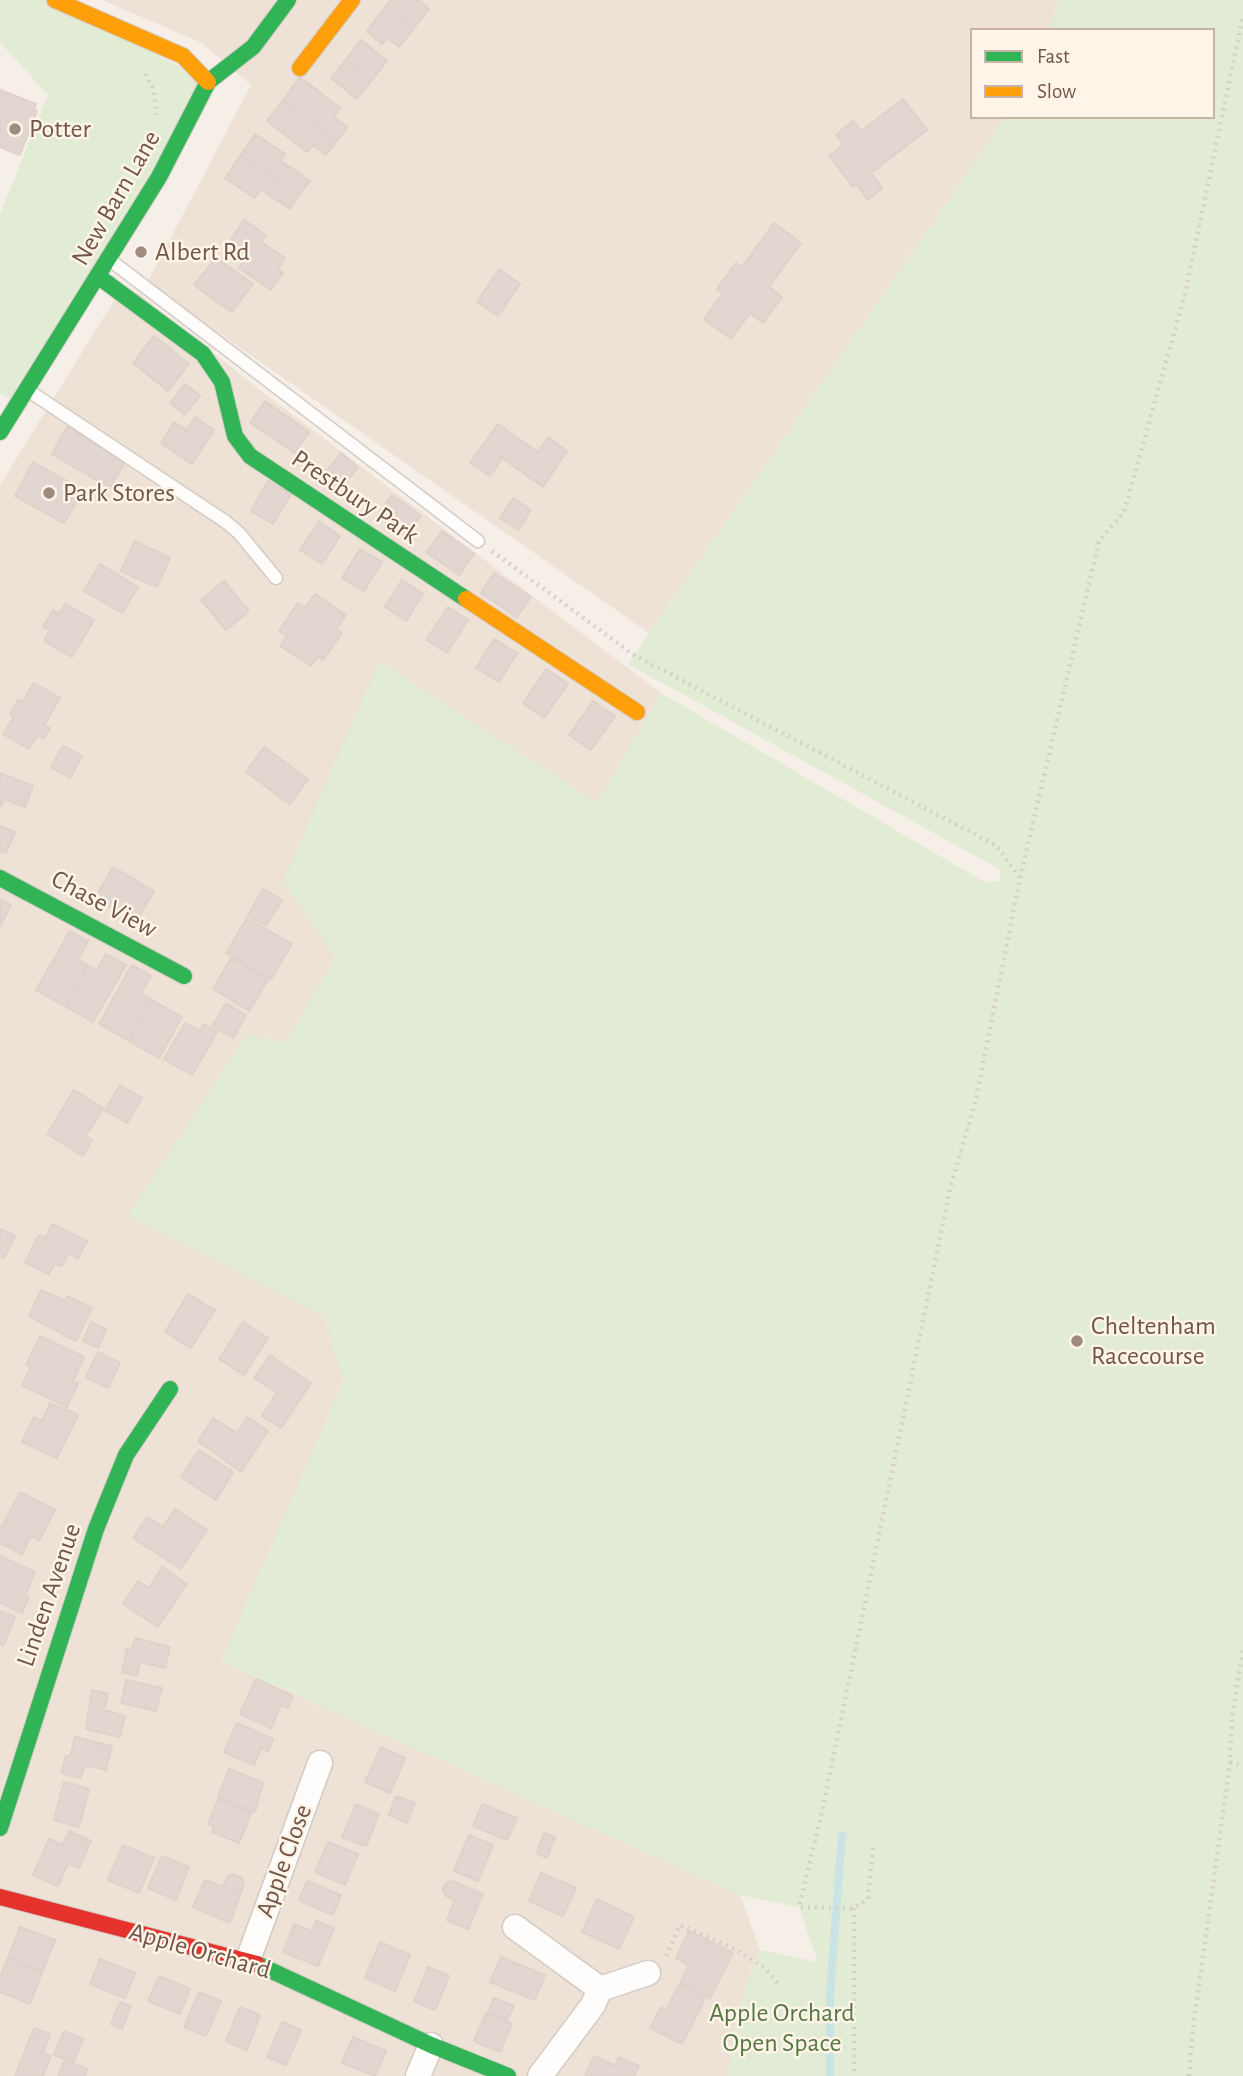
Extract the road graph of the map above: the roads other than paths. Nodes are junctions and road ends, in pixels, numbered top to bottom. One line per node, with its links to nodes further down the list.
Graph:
1 (55, 0): 5 (street)
2 (288, 0): 5 (street, New Barn Lane)
3 (352, 0): 4 (street)
4 (300, 68)
5 (208, 82): 6 (street, New Barn Lane)
6 (110, 260): 7 (street, New Barn Lane); 10 (lane)
7 (99, 277): 8 (street, New Barn Lane); 12 (street, Prestbury Park)
8 (17, 396): 9 (street, New Barn Lane); 11 (lane)
9 (0, 432)
10 (478, 541)
11 (276, 578)
12 (637, 712)
13 (0, 878): 14 (street, Chase View)
14 (184, 976)
15 (170, 1389): 17 (street, Linden Avenue)
16 (320, 1763): 20 (street, Apple Close)
17 (0, 1828)
18 (0, 1897): 20 (street, Apple Orchard)
19 (514, 1927): 22 (street)
20 (248, 1959): 23 (street, Apple Orchard)
21 (648, 1973): 22 (street)
22 (600, 1989): 26 (street)
23 (431, 2045): 24 (street); 25 (street, Apple Orchard)
24 (418, 2076)
25 (508, 2076)
26 (541, 2076)

